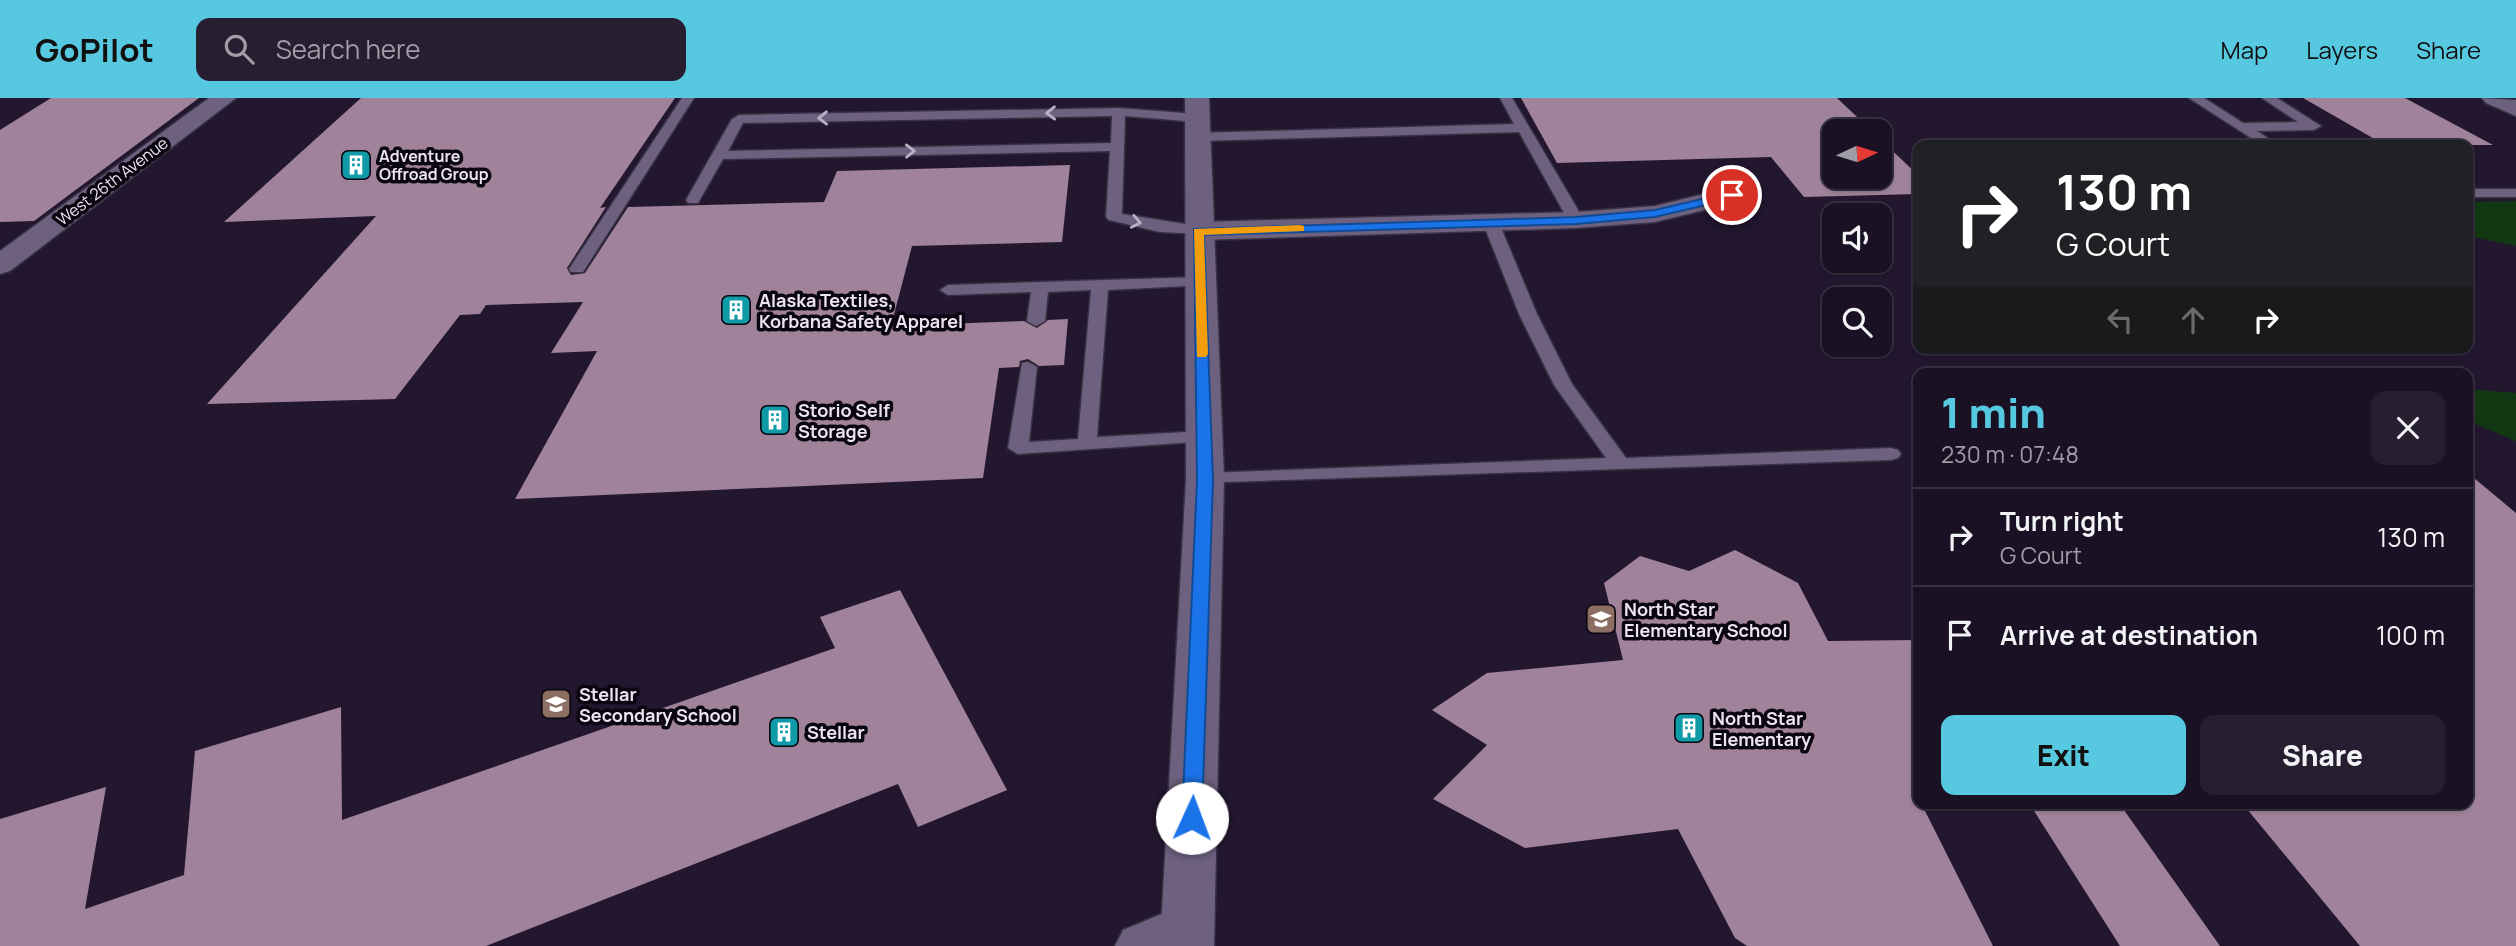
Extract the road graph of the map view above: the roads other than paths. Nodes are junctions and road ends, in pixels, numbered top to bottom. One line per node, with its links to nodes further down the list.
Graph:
1 (224, 98): 22 (main road, West 26th Avenue)
2 (688, 98): 23 (lane)
3 (1506, 98): 11 (lane)
4 (2195, 98): 10 (lane)
5 (2268, 98): 10 (lane)
6 (2494, 98): 7 (main road)
7 (2516, 109)
8 (1119, 112): 9 (lane); 13 (lane); 14 (lane, one-way to 14)
9 (1197, 118): 11 (lane); 21 (main road)
10 (2240, 127): 12 (lane)
11 (1522, 128): 19 (lane)
12 (2262, 140)
13 (1115, 147): 14 (lane, one-way to 13); 21 (lane, one-way to 21)
14 (719, 155): 18 (lane)
15 (2473, 193): 16 (lane)
16 (2516, 193)
17 (1732, 195): 19 (main road)
18 (693, 200)
19 (1576, 220): 20 (main road)
20 (1491, 223): 21 (main road); 33 (lane)
21 (1198, 232): 24 (main road)
22 (0, 265)
23 (577, 269)
24 (1200, 282): 25 (lane); 30 (main road)
25 (1100, 285): 26 (lane); 31 (lane)
26 (1040, 287): 27 (lane); 28 (lane)
27 (948, 290)
28 (1035, 321)
29 (1028, 367): 31 (lane)
30 (1204, 437): 31 (lane); 34 (main road)
31 (1087, 444)
32 (1891, 454): 33 (lane)
33 (1619, 462): 34 (lane)
34 (1205, 480): 35 (main road)
35 (1172, 939)

